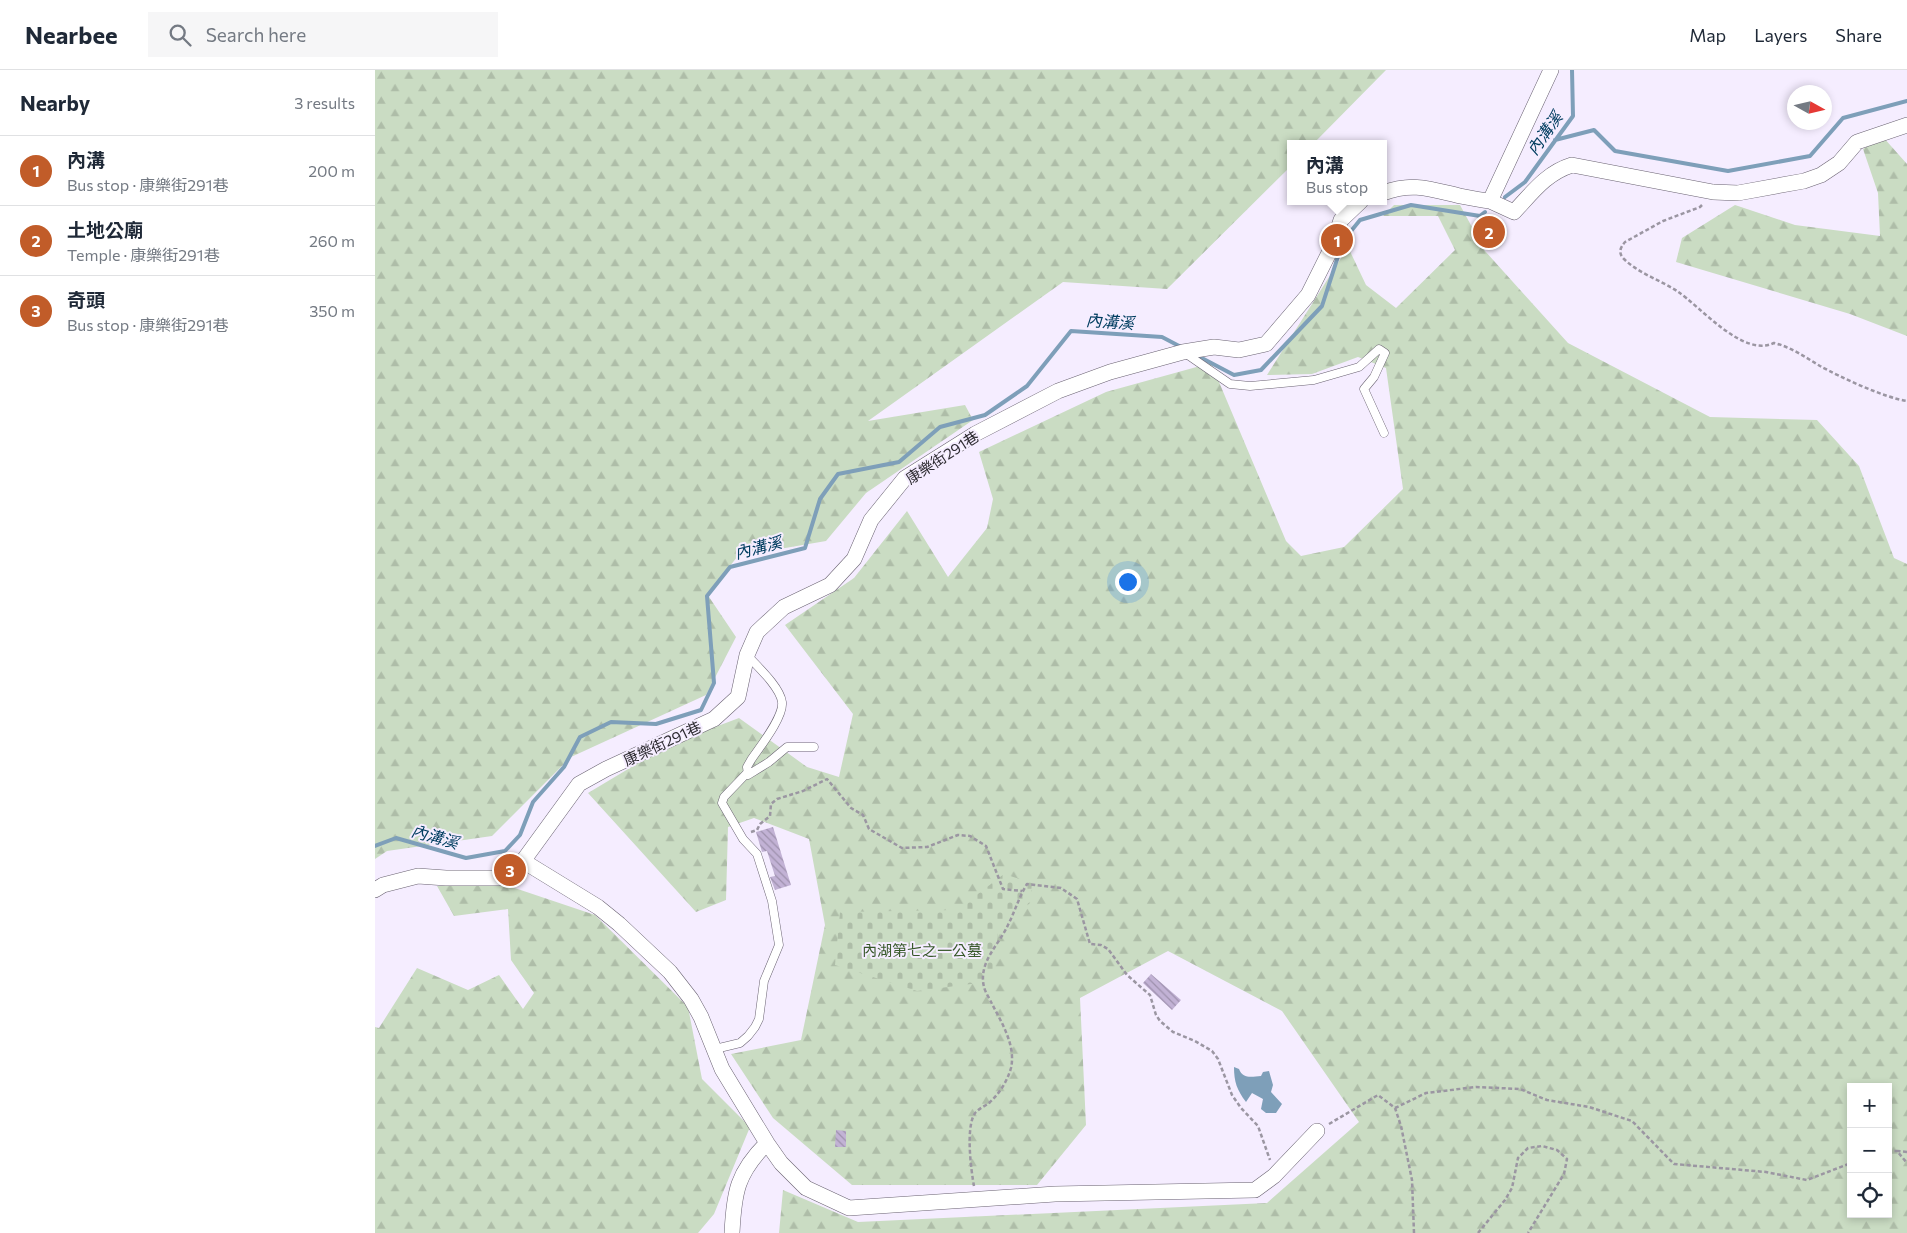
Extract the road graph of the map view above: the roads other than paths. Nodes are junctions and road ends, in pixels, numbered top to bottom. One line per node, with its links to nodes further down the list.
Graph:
1 (1551, 70): 4 (street)
2 (1907, 125): 4 (street)
3 (1387, 192): 4 (street)
4 (1490, 201)
5 (1357, 205): 6 (street, 康樂街291巷)
6 (1183, 352): 7 (lane); 8 (street, 康樂街291巷)
7 (1384, 433)
8 (747, 655): 10 (lane); 11 (street, 康樂街291巷)
9 (814, 747): 10 (lane)
10 (747, 773): 13 (lane)
11 (523, 861): 12 (street, 康樂街291巷); 13 (street)
12 (375, 890)
13 (715, 1049): 15 (street)
14 (1317, 1131): 15 (street)
15 (767, 1143): 16 (street)
16 (732, 1233)

